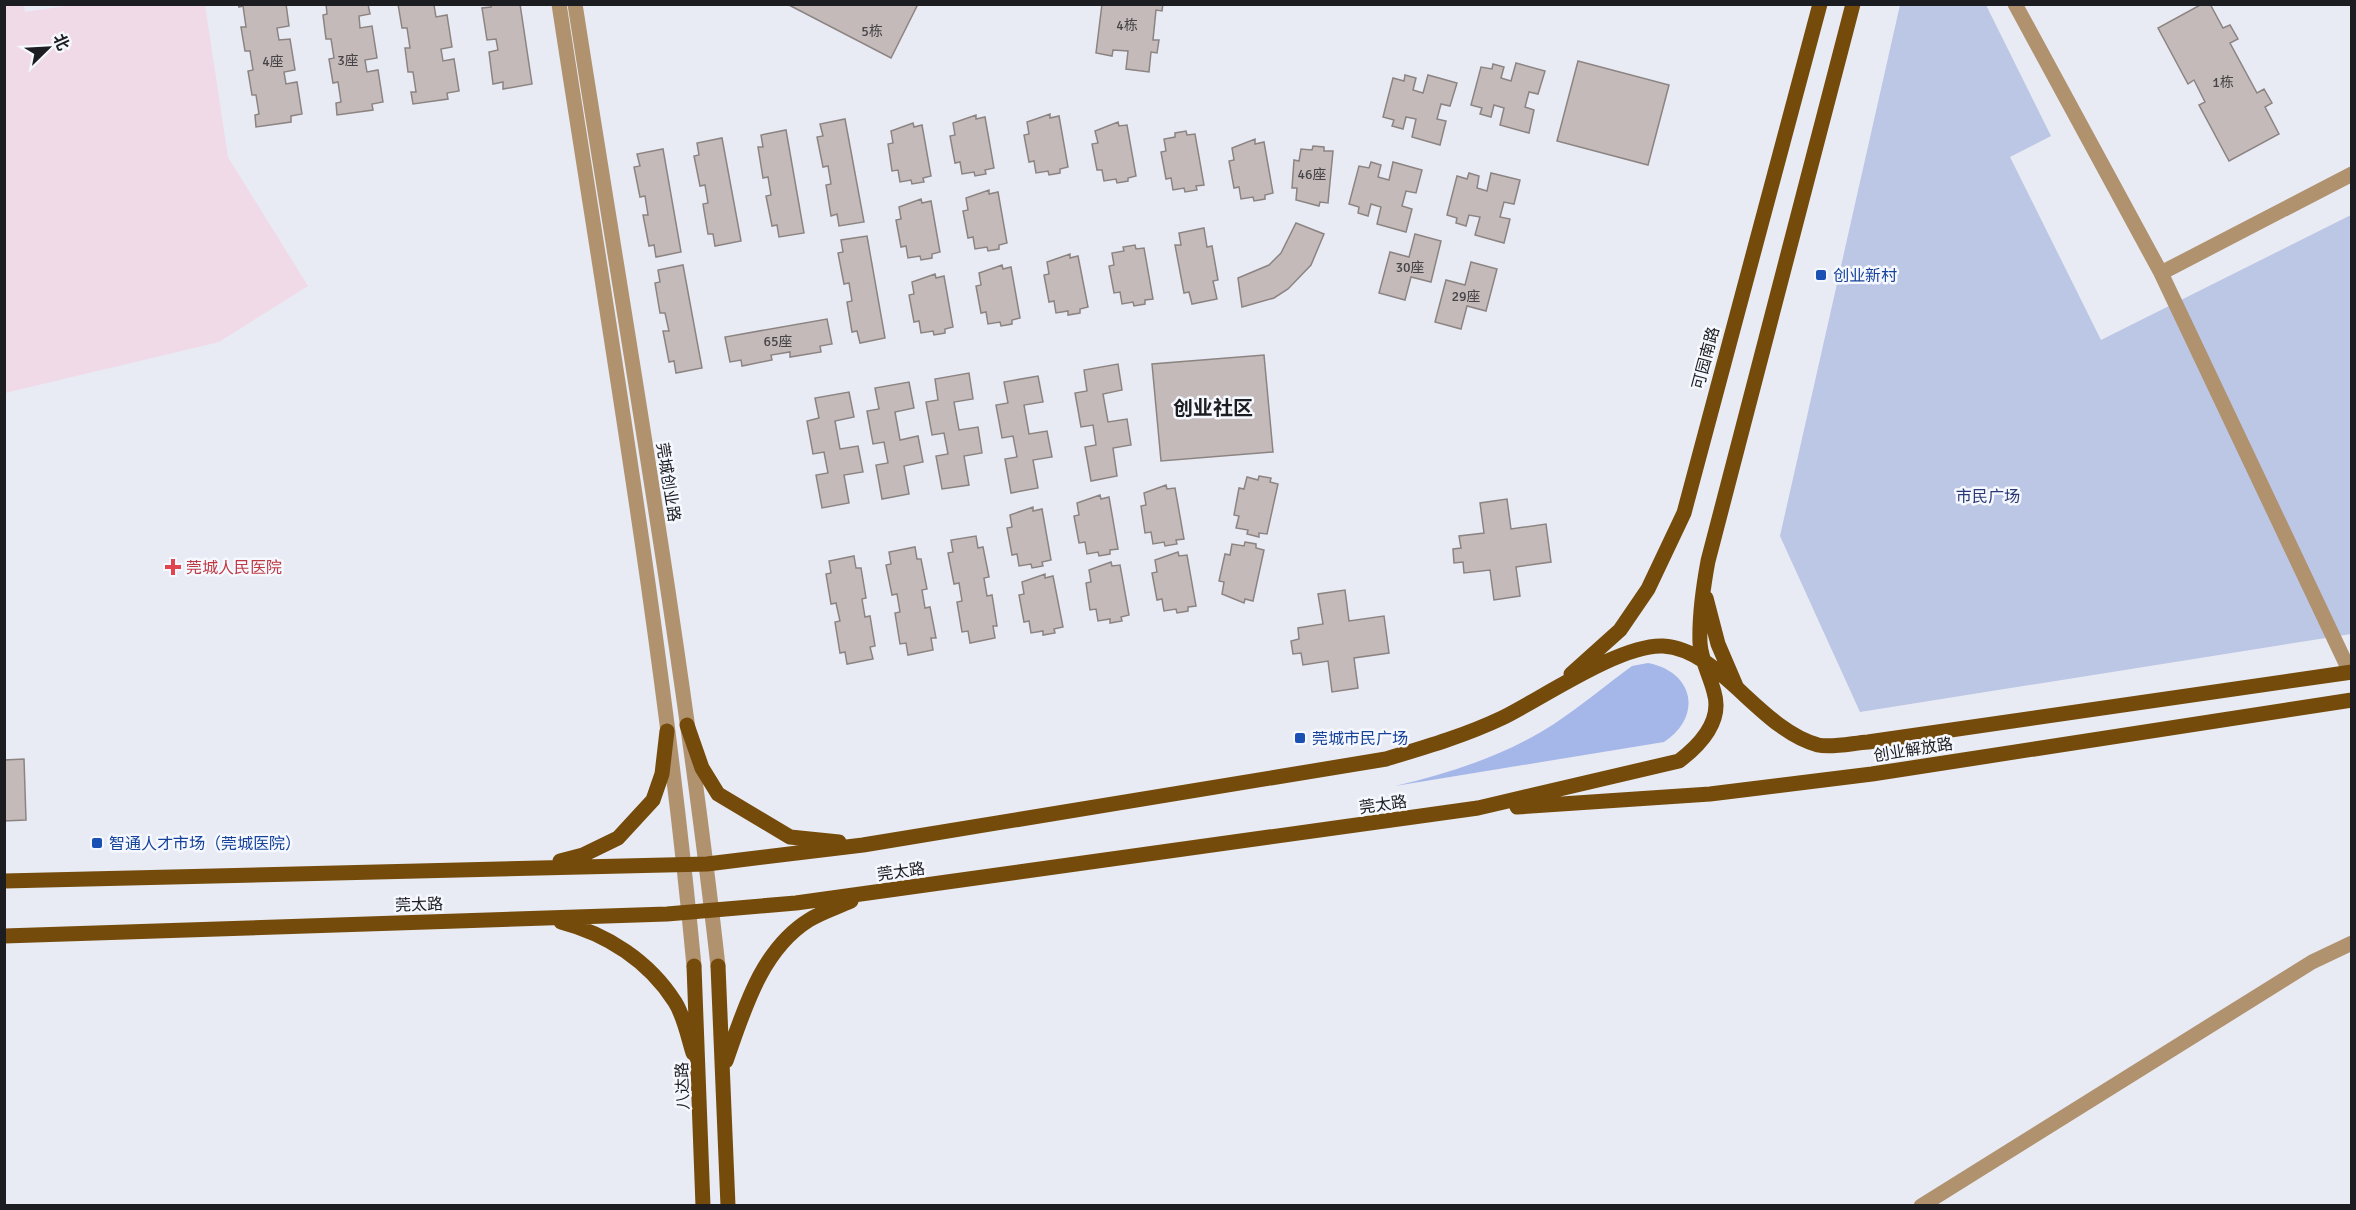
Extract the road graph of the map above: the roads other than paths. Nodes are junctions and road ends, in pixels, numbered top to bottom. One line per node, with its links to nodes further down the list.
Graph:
1 (559, 4): 15 (street)
2 (575, 4): 14 (street, 莞城创业路)
3 (1820, 4): 11 (main road, 可园南路)
4 (1853, 4): 8 (main road)
5 (2015, 4): 7 (street)
6 (2352, 174): 7 (street)
7 (2161, 273): 10 (street)
8 (1703, 586): 9 (main road); 12 (main road)
9 (1704, 662): 11 (main road, 创业解放路); 12 (main road, 创业解放路); 16 (main road, 莞太路)
10 (2351, 672): 12 (main road, 创业解放路)
11 (1560, 684): 17 (main road, 莞太路)
12 (1737, 689)
13 (2352, 700): 16 (main road, 创业解放路)
14 (687, 725): 17 (main road); 18 (street, 莞城创业路)
15 (667, 731): 19 (main road); 20 (street)
16 (1478, 808): 22 (main road, 莞太路)
17 (863, 845): 18 (main road, 莞太路)
18 (706, 864): 20 (main road, 莞太路); 23 (street, 莞城创业路)
19 (539, 866): 20 (main road, 莞太路); 21 (main road, 莞太路)
20 (685, 866): 24 (street)
21 (4, 881)
22 (865, 895): 23 (main road, 莞太路); 30 (main road)
23 (712, 910): 24 (main road, 莞太路); 29 (street, 莞城创业路)
24 (689, 913): 25 (main road, 莞太路); 28 (street)
25 (543, 917): 26 (main road, 莞太路); 31 (main road)
26 (4, 936)
27 (2352, 943): 34 (street)
28 (694, 966): 31 (main road, 八达路)
29 (718, 966): 30 (main road)
30 (724, 1068): 33 (main road)
31 (699, 1071): 32 (main road, 八达路)
32 (704, 1206)
33 (728, 1206)
34 (1921, 1206)

